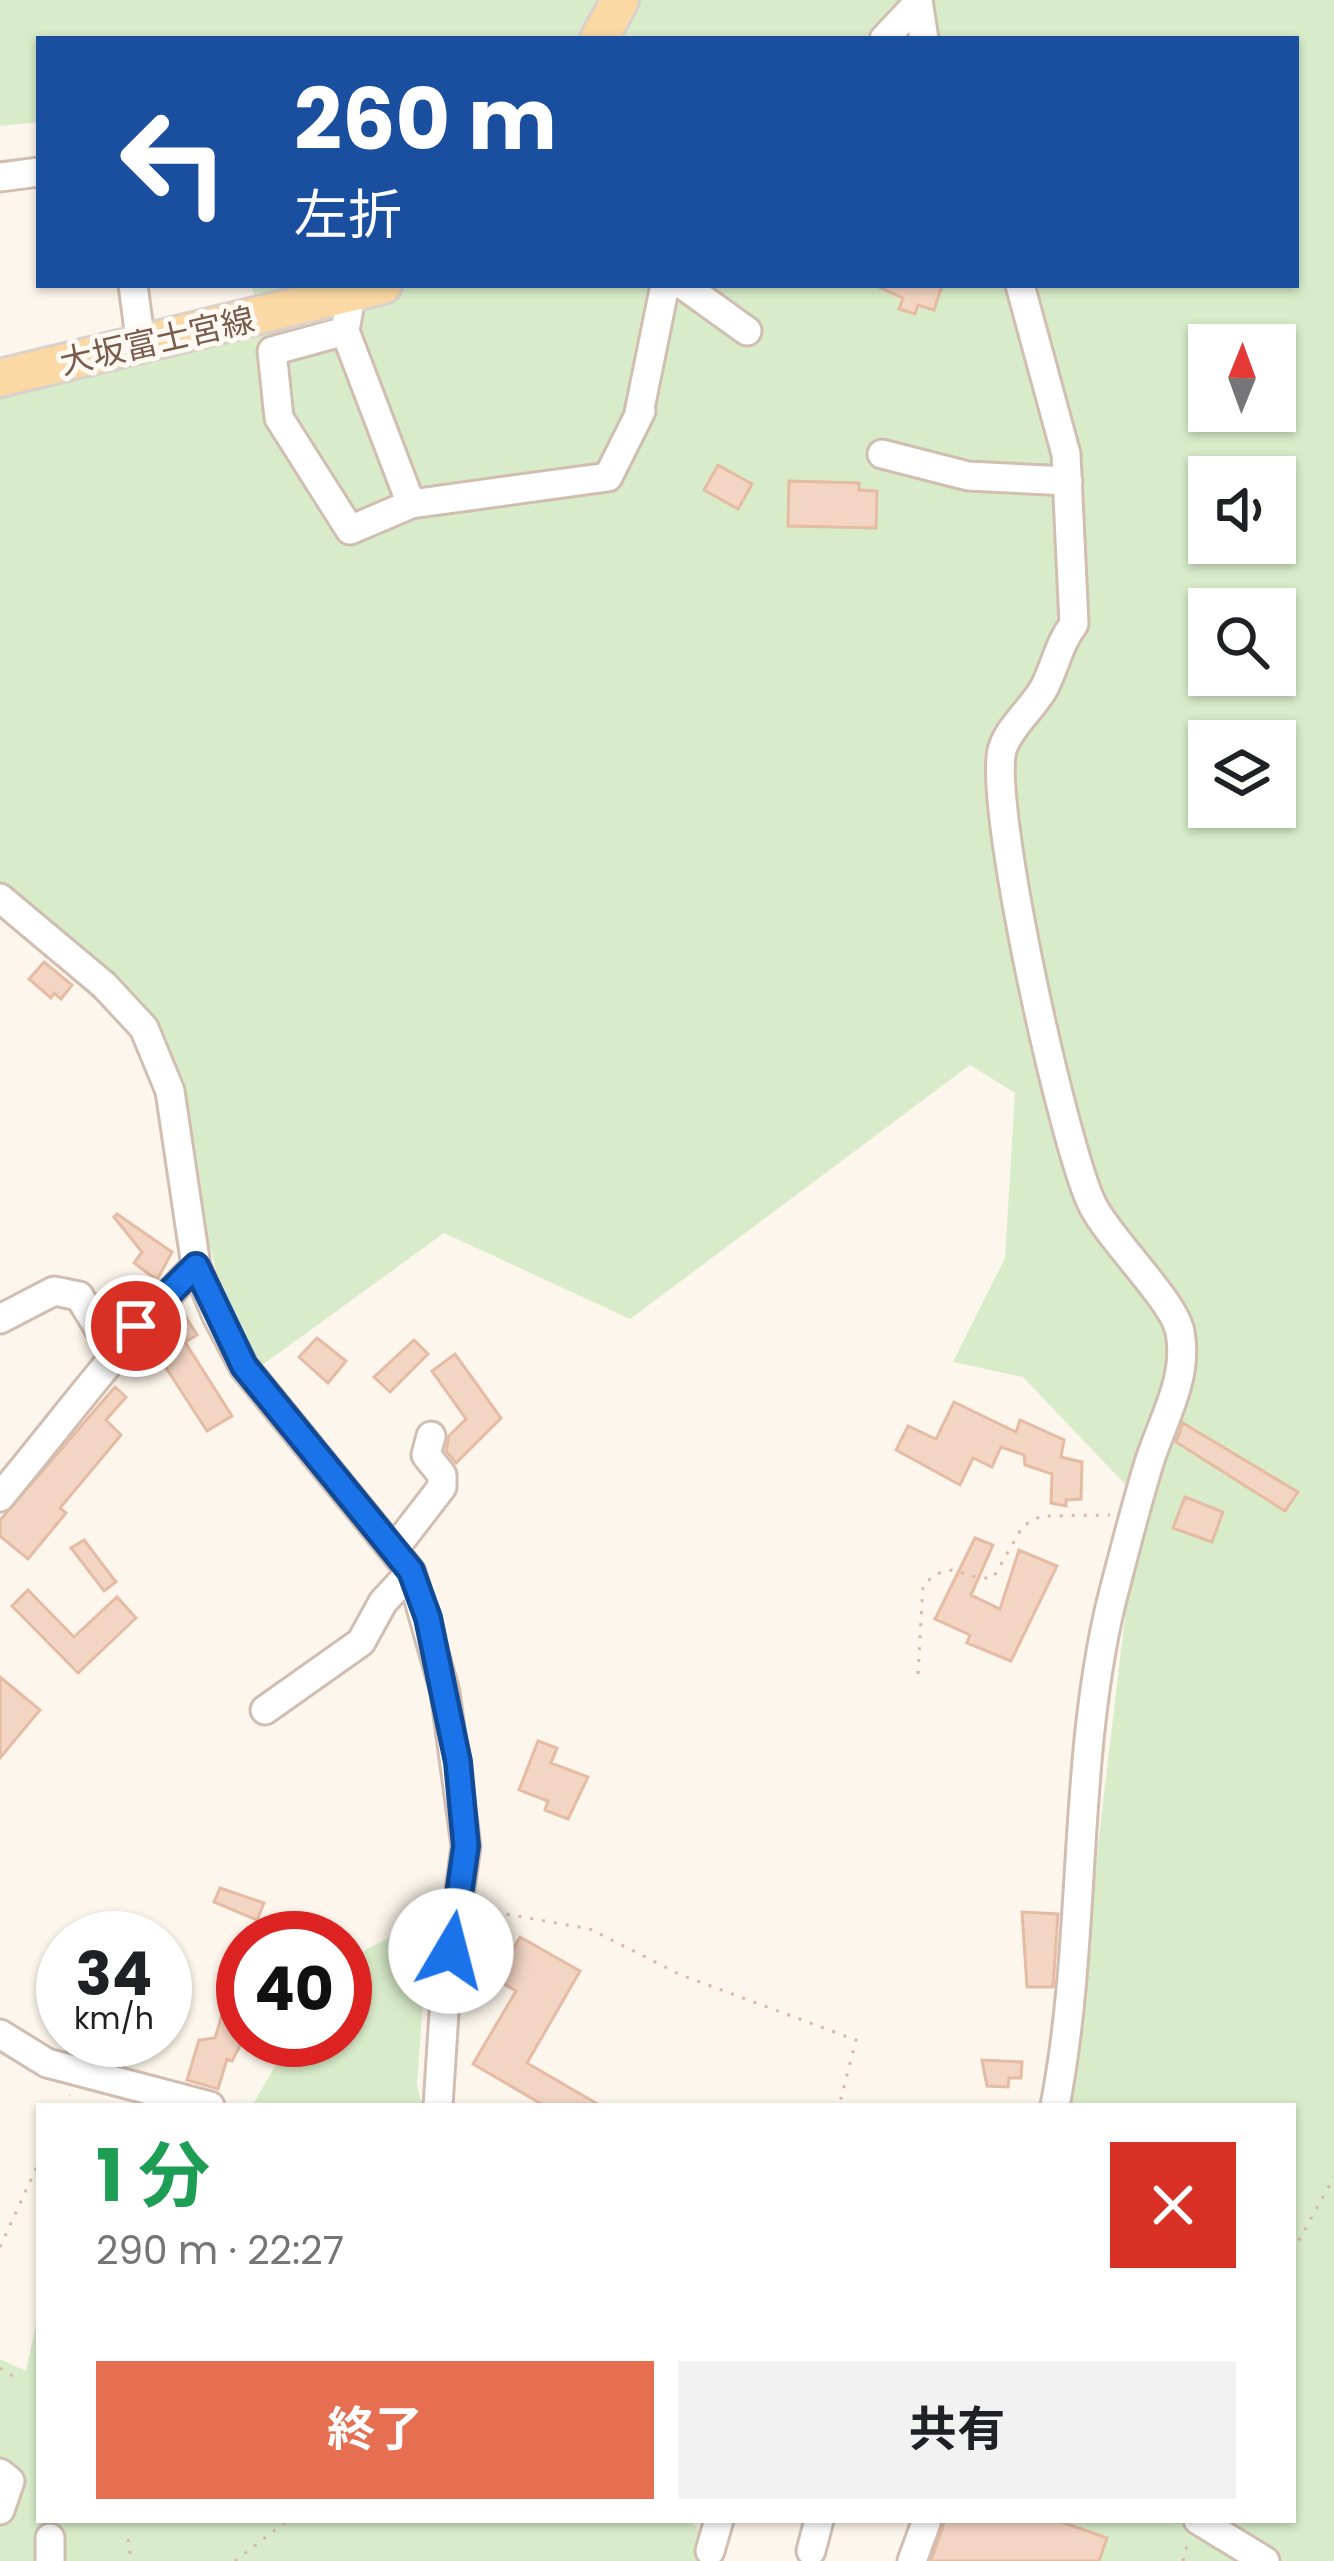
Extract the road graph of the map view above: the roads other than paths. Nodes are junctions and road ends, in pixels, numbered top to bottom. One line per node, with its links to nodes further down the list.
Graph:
1 (620, 0): 3 (main road)
2 (918, 1): 4 (street); 5 (street)
3 (601, 36)
4 (887, 36)
5 (924, 36)
6 (36, 172): 7 (street)
7 (0, 177)
8 (133, 288): 14 (street)
9 (664, 288): 18 (street)
10 (687, 288): 13 (street)
11 (1021, 288): 17 (street)
12 (360, 304): 14 (main road, 大坂富士宮線); 18 (street); 18 (street)
13 (747, 331)
14 (140, 345): 15 (main road, 大坂富士宮線)
15 (0, 378)
16 (883, 454): 17 (street)
17 (1068, 481): 31 (street)
18 (411, 504)
19 (0, 898): 20 (street)
20 (196, 1266): 22 (street); 26 (street)
21 (0, 1319): 22 (street)
22 (116, 1356): 24 (street)
23 (431, 1436): 26 (street)
24 (10, 1468): 25 (street)
25 (0, 1497)
26 (403, 1560): 27 (street); 30 (street)
27 (265, 1710)
28 (0, 2034): 29 (street)
29 (199, 2103)
30 (438, 2103)
31 (1056, 2103)
32 (0, 2474): 33 (street)
33 (0, 2510)
34 (718, 2523): 38 (street)
35 (818, 2523): 39 (street)
36 (926, 2523): 40 (street)
37 (1203, 2523): 41 (street)
38 (710, 2551)
39 (811, 2551)
40 (912, 2561)
41 (1265, 2561)

